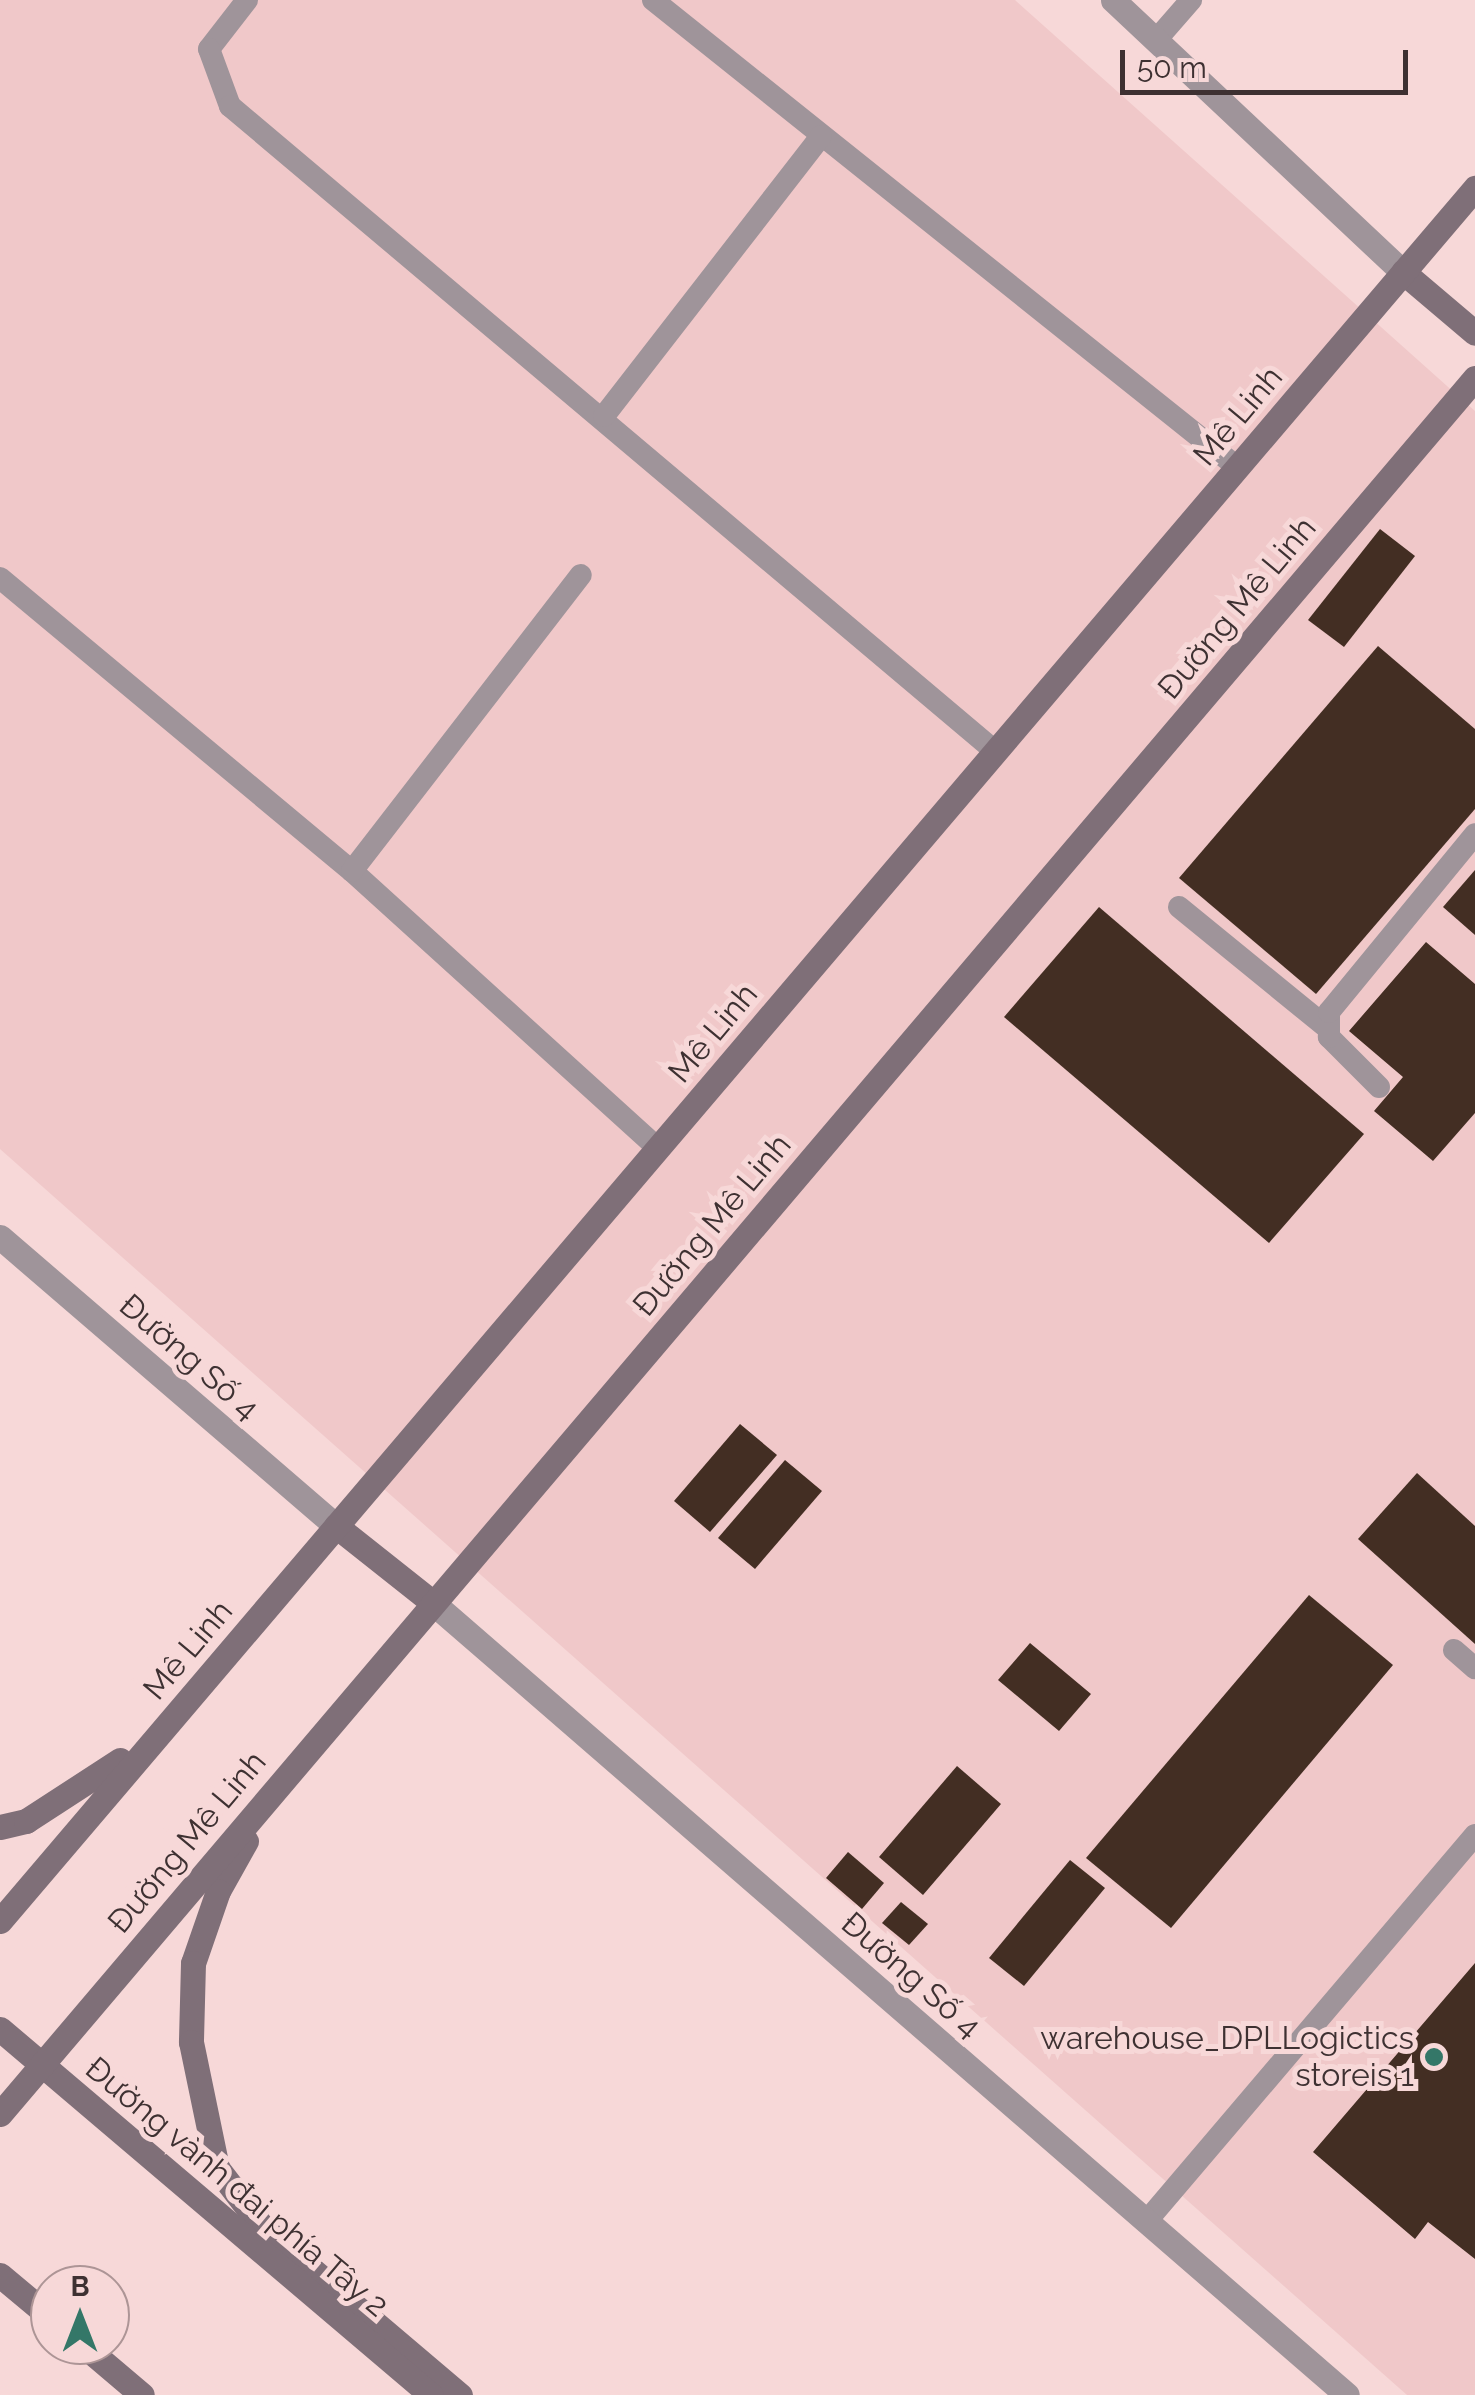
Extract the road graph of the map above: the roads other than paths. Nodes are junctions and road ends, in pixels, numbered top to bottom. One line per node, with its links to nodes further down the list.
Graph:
1 (247, 0): 11 (lane)
2 (653, 0): 6 (lane)
3 (1113, 0): 5 (street)
4 (1191, 0): 5 (lane)
5 (1158, 39): 8 (street)
6 (821, 136): 11 (lane); 12 (lane)
7 (1475, 188): 8 (main road, Mê Linh)
8 (1403, 272): 9 (main road); 12 (main road, Mê Linh)
9 (1475, 334)
10 (1475, 378): 24 (main road, Đường Mê Linh)
11 (604, 416): 15 (lane)
12 (1237, 467): 15 (main road, Mê Linh)
13 (581, 574): 17 (lane)
14 (0, 578): 17 (lane)
15 (995, 750): 21 (main road, Mê Linh)
16 (1475, 834): 19 (lane)
17 (352, 870): 21 (lane)
18 (1179, 907): 19 (lane)
19 (1324, 1026): 20 (lane)
20 (1379, 1086)
21 (658, 1148): 23 (main road, Mê Linh)
22 (0, 1238): 23 (street, Đường Số 4)
23 (336, 1526): 24 (main road); 27 (main road, Mê Linh)
24 (434, 1603): 28 (main road, Đường Mê Linh); 35 (street, Đường Số 4)
25 (1454, 1650): 26 (lane)
26 (1475, 1668)
27 (188, 1700): 29 (main road); 31 (main road, Mê Linh)
28 (275, 1789): 33 (main road, Đường Mê Linh); 41 (main road)
29 (0, 1827)
30 (1475, 1835): 35 (lane)
31 (0, 1920)
32 (0, 2029): 33 (main road, Đường vành đai phía Tây 2)
33 (42, 2064): 34 (main road, Đường Mê Linh); 40 (main road, Đường vành đai phía Tây 2)
34 (0, 2114)
35 (1146, 2222): 42 (street, Đường Số 4)
36 (0, 2275): 37 (main road)
37 (30, 2300)
38 (107, 2365): 39 (main road)
39 (142, 2395)
40 (431, 2395)
41 (460, 2395)
42 (1347, 2395)

